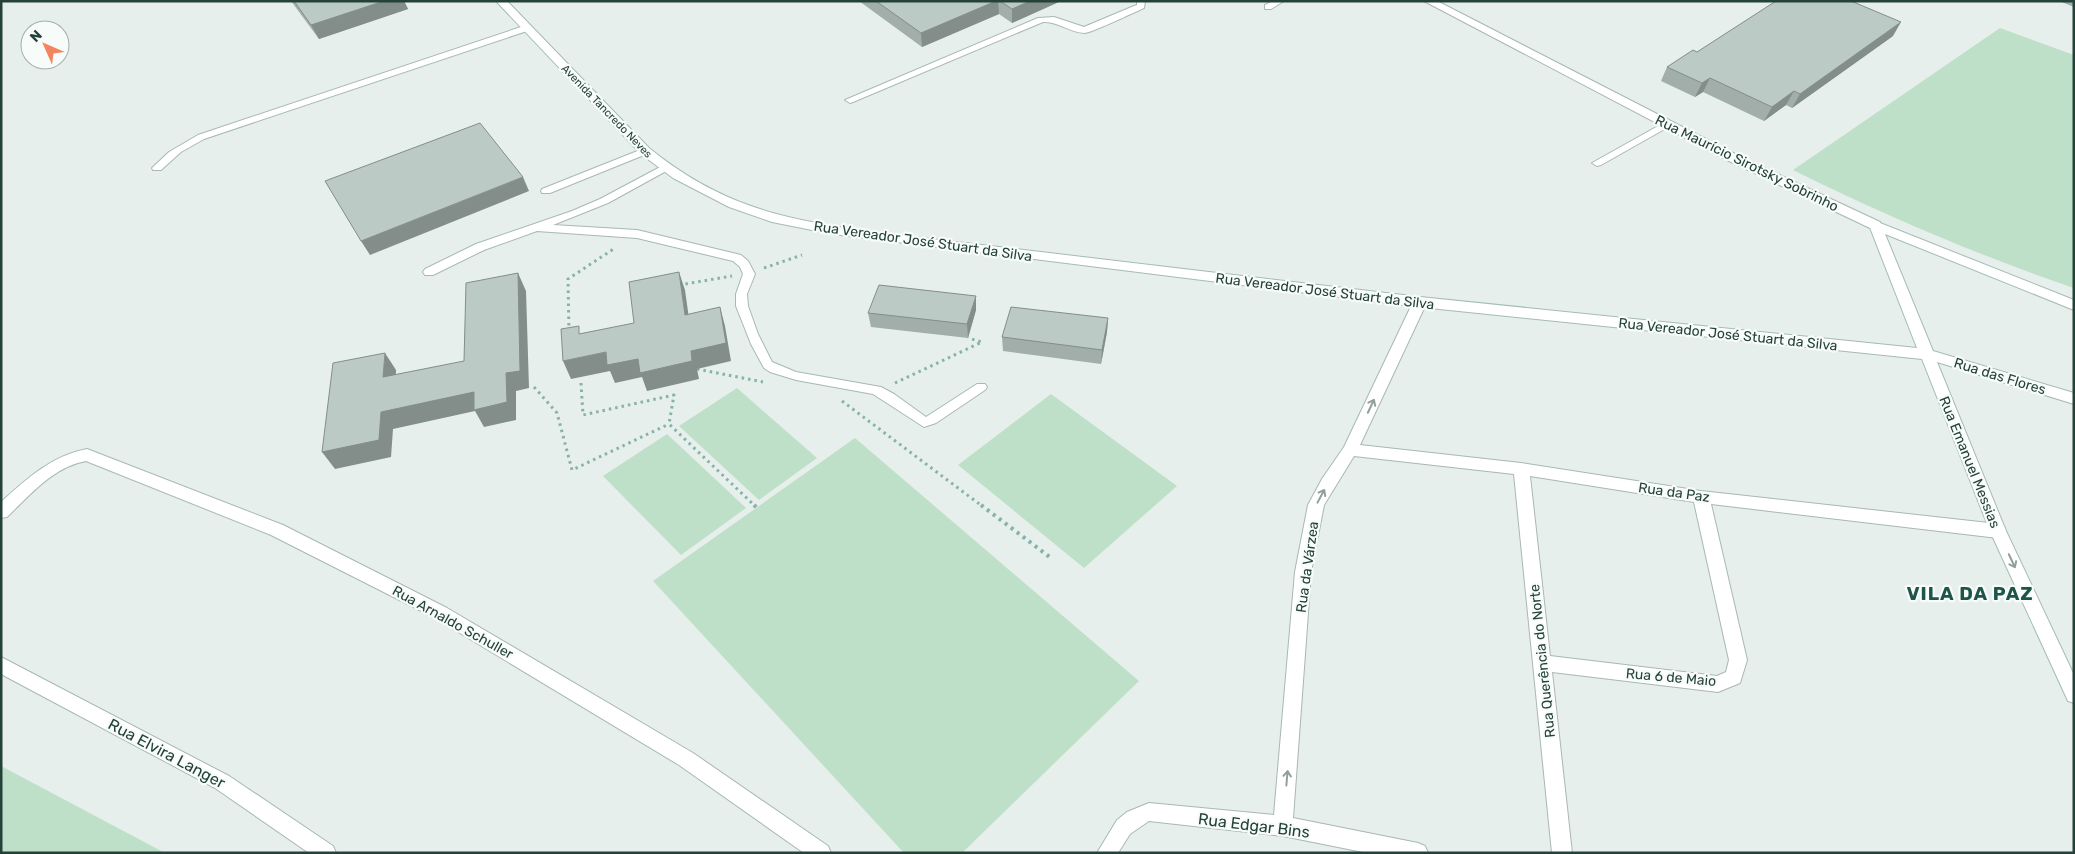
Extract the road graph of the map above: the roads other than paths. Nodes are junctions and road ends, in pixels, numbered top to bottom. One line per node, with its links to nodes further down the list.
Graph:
1 (501, 1): 6 (street, Avenida Tancredo Neves)
2 (1141, 1): 7 (lane)
3 (1280, 1): 5 (lane)
4 (1429, 1): 8 (street, Rua Maurício Sirotsky Sobrinho)
5 (1268, 7)
6 (527, 28): 9 (street, Avenida Tancredo Neves); 11 (lane)
7 (850, 100)
8 (1667, 124): 10 (lane); 15 (street, Rua Maurício Sirotsky Sobrinho)
9 (645, 151): 12 (street, Avenida Tancredo Neves); 13 (lane)
10 (1597, 163)
11 (157, 168)
12 (664, 168): 14 (street, Avenida Tancredo Neves); 16 (lane)
13 (546, 191)
14 (728, 202): 18 (street, Rua Vereador José Stuart da Silva)
15 (1874, 225): 19 (street, Rua Maurício Sirotsky Sobrinho); 20 (street, Rua Emanuel Messias)
16 (534, 227): 17 (lane); 21 (lane)
17 (429, 272)
18 (1420, 302): 20 (street, Rua Vereador José Stuart da Silva); 23 (street, Rua da Várzea, one-way to 18)
19 (2074, 305)
20 (1926, 354): 22 (street, Rua das Flores); 27 (street, Rua Emanuel Messias)
21 (981, 387)
22 (2074, 400)
23 (1350, 450): 24 (street, Rua da Paz); 31 (street, Rua da Várzea, one-way to 23)
24 (1521, 469): 25 (street, Rua da Paz); 28 (street, Rua Querência do Norte)
25 (1701, 497): 27 (street, Rua da Paz); 28 (street, Rua 6 de Maio)
26 (1, 512): 33 (street, Rua Arnaldo Schuller)
27 (1998, 531): 30 (street, Rua Emanuel Messias, one-way to 30)
28 (1542, 663): 36 (street, Rua Querência do Norte)
29 (1, 665): 32 (street, Rua Elvira Langer)
30 (2074, 695)
31 (1283, 826): 34 (street, Rua Edgar Bins); 35 (street, Rua Edgar Bins)
32 (326, 853)
33 (821, 853)
34 (1107, 853)
35 (1418, 853)
36 (1562, 853)

